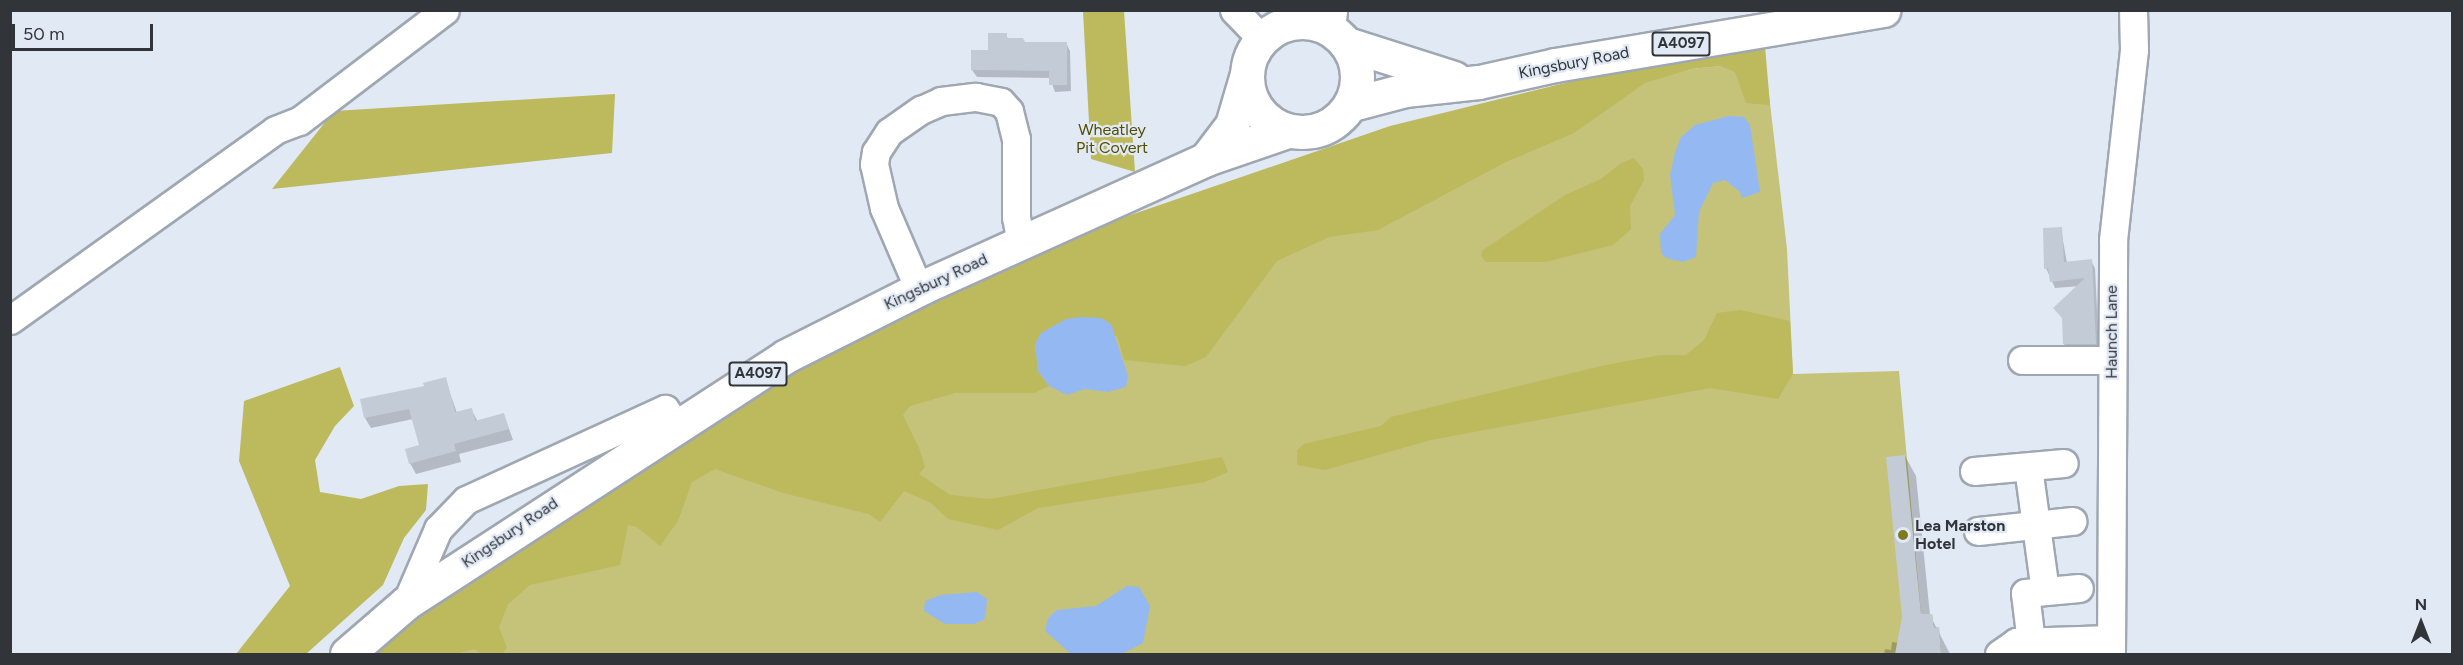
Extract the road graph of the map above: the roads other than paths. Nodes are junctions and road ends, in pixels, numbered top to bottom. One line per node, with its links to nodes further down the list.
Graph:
1 (421, 10): 11 (street)
2 (445, 10): 11 (street)
3 (1234, 10): 7 (street)
4 (1883, 10): 9 (main road, Kingsbury Road / A4097)
5 (2133, 10): 18 (street, Haunch Lane)
6 (1337, 28): 7 (main road, Kingsbury Road / A4097); 9 (main road, Kingsbury Road / A4097); 10 (main road)
7 (1262, 39): 8 (main road, Kingsbury Road / A4097)
8 (1246, 77): 12 (main road); 13 (main road, Kingsbury Road / A4097)
9 (1479, 82): 10 (main road, Kingsbury Road / A4097)
10 (1352, 105): 12 (main road, Kingsbury Road / A4097)
11 (276, 130): 16 (street)
12 (1288, 131): 13 (main road, Kingsbury Road / A4097)
13 (1206, 159): 14 (main road, Kingsbury Road / A4097)
14 (1022, 242): 15 (main road, Kingsbury Road / A4097); 15 (street)
15 (923, 287): 19 (main road, Kingsbury Road / A4097)
16 (10, 320)
17 (2022, 360): 18 (street)
18 (2112, 360): 30 (street, Haunch Lane)
19 (676, 425): 28 (main road, Kingsbury Road / A4097); 28 (street, Kingsbury Road)
20 (2064, 463): 21 (street)
21 (2028, 467): 22 (street); 24 (street)
22 (1974, 471)
23 (2072, 521): 24 (street)
24 (2036, 526): 25 (street); 27 (street)
25 (1978, 531)
26 (2079, 588): 27 (street)
27 (2045, 591): 29 (street)
28 (406, 603): 32 (main road, Kingsbury Road / A4097)
29 (2031, 642): 31 (street); 33 (street)
30 (2111, 647): 31 (street)
31 (2072, 648)
32 (347, 654)
33 (1999, 654)

